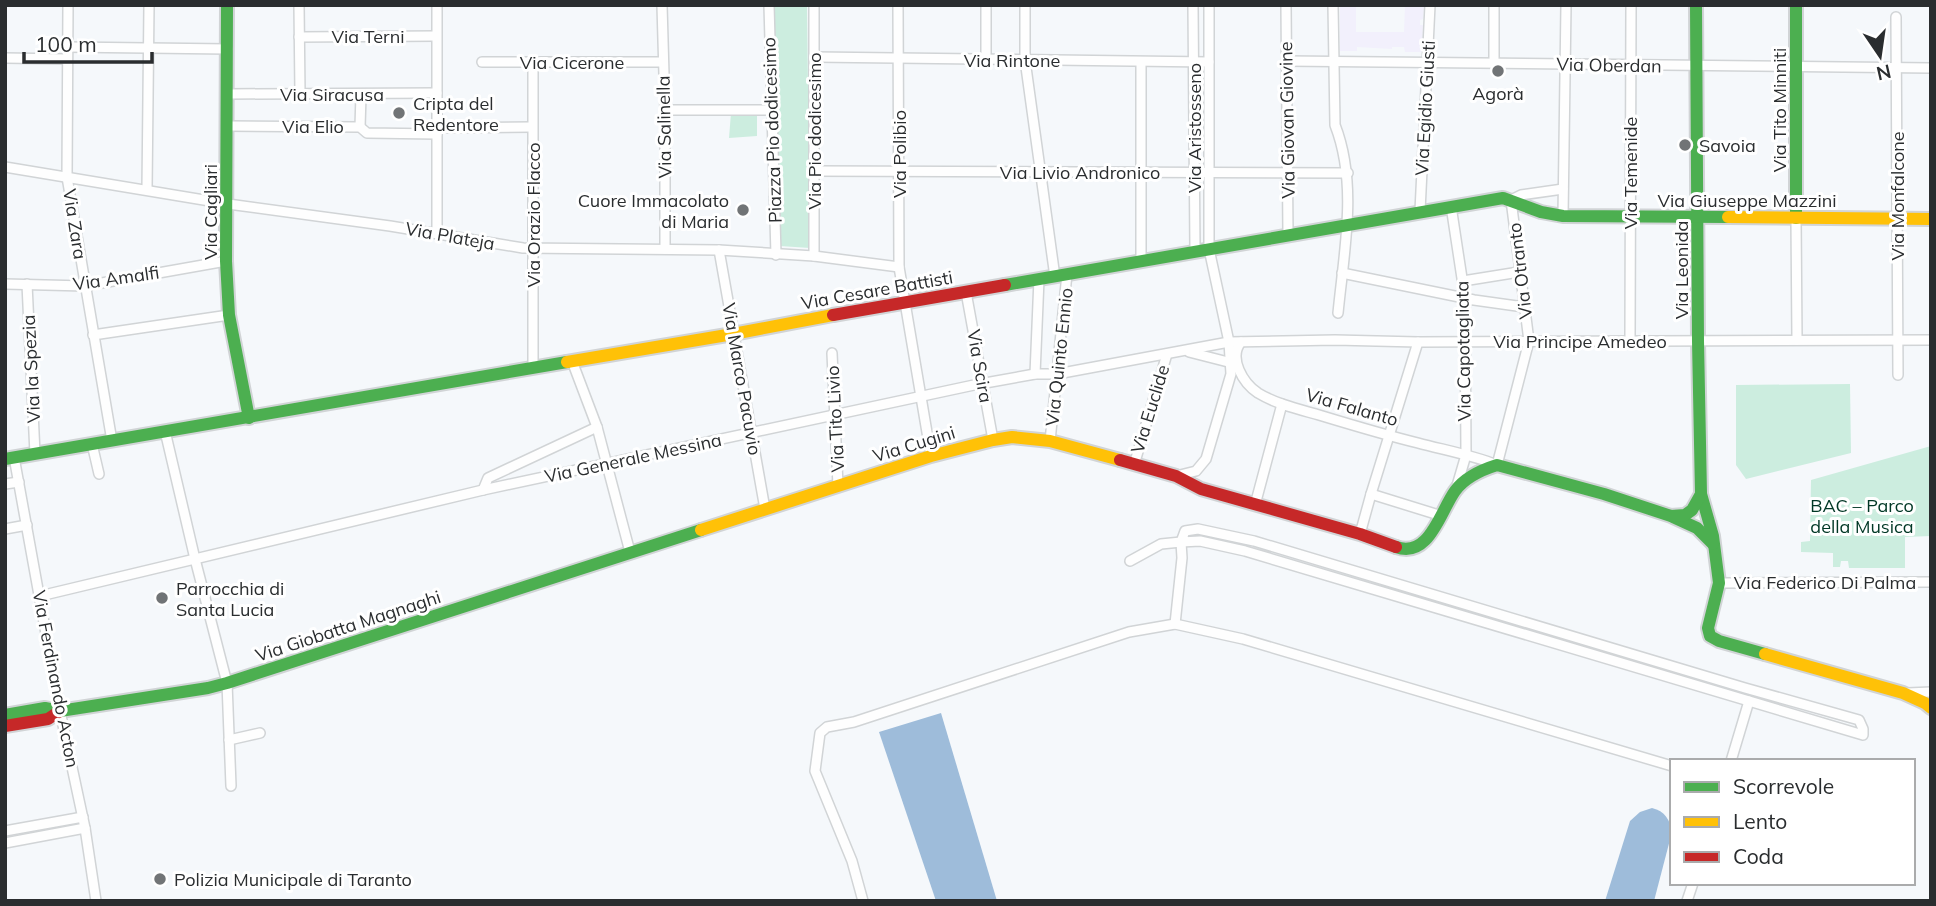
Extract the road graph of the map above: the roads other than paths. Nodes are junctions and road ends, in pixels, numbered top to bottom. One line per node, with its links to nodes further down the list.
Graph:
1 (68, 5): 25 (street, Via Zara)
2 (149, 5): 26 (street)
3 (227, 5): 27 (main road, Via Cagliari)
4 (299, 5): 24 (street)
5 (437, 5): 23 (street)
6 (662, 5): 37 (street, Via Salinella)
7 (768, 5): 55 (street, Piazza Pio dodicesimo)
8 (814, 5): 28 (street, Via Pio dodicesimo)
9 (898, 5): 31 (street, Via Polibio)
10 (986, 5): 32 (street)
11 (1025, 5): 33 (street, Via Quinto Ennio)
12 (1194, 5): 39 (street, Via Aristosseno)
13 (1209, 5): 40 (street, Via Aristosseno)
14 (1286, 5): 34 (street, Via Giovan Giovine)
15 (1333, 5): 35 (street)
16 (1430, 5): 41 (street, Via Egidio Giusti)
17 (1494, 5): 43 (street)
18 (1566, 5): 44 (street)
19 (1630, 5): 45 (street, Via Temenide)
20 (1696, 5): 46 (main road, Via Leonida)
21 (1796, 5): 47 (main road, Via Tito Minniti)
22 (1896, 17): 48 (street, Via Monfalcone)
23 (436, 36): 24 (street, Via Terni); 50 (street)
24 (299, 37): 52 (street)
25 (67, 47): 26 (street); 30 (street, Via Zara)
26 (148, 48): 27 (street); 70 (street)
27 (228, 49): 51 (main road, Via Cagliari)
28 (815, 57): 31 (street, Via Rintone); 61 (street, Via Pio dodicesimo)
29 (5, 58): 30 (street)
30 (67, 59): 69 (street, Via Zara)
31 (898, 59): 32 (street, Via Rintone); 62 (street, Via Polibio)
32 (986, 60): 33 (street, Via Rintone)
33 (1025, 60): 38 (street, Via Rintone); 63 (street, Via Quinto Ennio)
34 (1287, 61): 35 (street, Via Oberdan); 67 (street, Via Giovan Giovine)
35 (1334, 61): 41 (street, Via Oberdan); 68 (street)
36 (482, 62): 42 (street, Via Cicerone)
37 (663, 62): 42 (street, Via Cicerone); 54 (street, Via Salinella)
38 (1140, 62): 39 (street, Via Rintone); 64 (street)
39 (1194, 62): 40 (street, Via Rintone); 65 (street, Via Aristosseno)
40 (1209, 62): 66 (street, Via Aristosseno)
41 (1427, 62): 43 (street, Via Oberdan); 75 (street, Via Egidio Giusti)
42 (533, 63): 58 (street, Via Orazio Flacco)
43 (1494, 63): 44 (street, Via Oberdan)
44 (1565, 64): 45 (street, Via Oberdan); 71 (street)
45 (1630, 65): 46 (street, Via Oberdan); 77 (street, Via Temenide)
46 (1697, 65): 47 (street, Via Oberdan); 78 (main road, Via Leonida)
47 (1797, 67): 48 (street, Via Oberdan); 79 (main road, Via Tito Minniti)
48 (1896, 68): 49 (street, Via Oberdan); 80 (street, Via Monfalcone)
49 (1931, 68)
50 (437, 93): 53 (street, Via Siracusa); 59 (street)
51 (228, 94): 52 (street, Via Siracusa); 56 (main road, Via Cagliari)
52 (300, 94): 53 (street, Via Siracusa)
53 (361, 94): 57 (street)
54 (665, 110): 55 (street); 86 (street, Via Salinella)
55 (771, 110): 90 (street, Piazza Pio dodicesimo)
56 (228, 126): 57 (street, Via Elio); 73 (main road, Via Cagliari)
57 (360, 127): 59 (street, Via Elio)
58 (532, 127): 59 (street, Via Elio); 85 (street, Via Orazio Flacco)
59 (437, 131): 83 (street)
60 (5, 167): 69 (street, Via Plateja)
61 (813, 171): 62 (street, Via Livio Andronico); 91 (street, Via Pio dodicesimo)
62 (900, 172): 63 (street, Via Livio Andronico); 94 (street, Via Polibio)
63 (1040, 172): 64 (street, Via Livio Andronico); 97 (street, Via Quinto Ennio)
64 (1141, 172): 65 (street, Via Livio Andronico); 93 (street)
65 (1194, 173): 66 (street, Via Livio Andronico); 89 (street, Via Aristosseno)
66 (1210, 173): 67 (street, Via Livio Andronico); 87 (street, Via Aristosseno)
67 (1288, 173): 68 (street, Via Livio Andronico); 84 (street, Via Giovan Giovine)
68 (1348, 173): 82 (street)
69 (67, 177): 70 (street, Via Plateja); 102 (street, Via Zara)
70 (146, 189): 73 (street, Via Plateja)
71 (1563, 189): 72 (street); 76 (street)
72 (1511, 200): 74 (main road, Via Cesare Battisti); 76 (main road, Via Giuseppe Mazzini); 95 (street, Via Otranto)
73 (228, 204): 83 (street, Via Plateja); 92 (main road, Via Cagliari)
74 (1451, 206): 75 (main road, Via Cesare Battisti); 99 (street, Via Capotagliata)
75 (1420, 211): 82 (main road, Via Cesare Battisti)
76 (1563, 216): 77 (main road, Via Giuseppe Mazzini)
77 (1629, 216): 78 (main road, Via Giuseppe Mazzini); 116 (street, Via Temenide)
78 (1699, 217): 79 (main road, Via Giuseppe Mazzini); 117 (main road, Via Leonida)
79 (1796, 218): 80 (main road, Via Giuseppe Mazzini); 111 (street, Via Tito Minniti)
80 (1897, 219): 81 (main road, Via Giuseppe Mazzini); 112 (street, Via Monfalcone)
81 (1931, 219)
82 (1347, 224): 84 (main road, Via Cesare Battisti); 96 (street)
83 (438, 233): 85 (street, Via Plateja)
84 (1288, 235): 87 (main road, Via Cesare Battisti)
85 (533, 249): 86 (street, Via Plateja); 126 (street, Via Orazio Flacco)
86 (665, 249): 88 (street, Via Plateja)
87 (1209, 249): 89 (main road, Via Cesare Battisti); 118 (street)
88 (719, 250): 90 (street, Via Plateja); 109 (street, Via Marco Pacuvio)
89 (1195, 251): 93 (main road, Via Cesare Battisti)
90 (776, 255): 91 (street, Via Plateja)
91 (814, 256): 94 (street, Via Plateja)
92 (226, 261): 102 (street, Via Amalfi); 108 (main road, Via Cagliari)
93 (1141, 261): 97 (main road, Via Cesare Battisti)
94 (899, 267): 105 (street, Via Polibio)
95 (1519, 272): 99 (street); 106 (street, Via Otranto)
96 (1342, 273): 104 (street); 107 (street)
97 (1061, 275): 98 (main road, Via Cesare Battisti); 128 (street, Via Quinto Ennio)
98 (1039, 279): 103 (main road, Via Cesare Battisti); 127 (street)
99 (1463, 281): 104 (street, Via Capotagliata)
100 (5, 284): 101 (street, Via Amalfi)
101 (27, 284): 102 (street, Via Amalfi); 145 (street, Via la Spezia)
102 (85, 286): 110 (street, Via Zara)
103 (966, 292): 105 (main road, Via Cesare Battisti); 130 (street, Via Scira)
104 (1465, 298): 106 (street); 114 (street, Via Capotagliata)
105 (904, 303): 109 (main road, Via Cesare Battisti); 133 (street, Via Polibio)
106 (1524, 307): 115 (street, Via Otranto)
107 (1338, 313)
108 (229, 315): 110 (street); 136 (main road, Via Cagliari)
109 (733, 334): 124 (main road, Via Cesare Battisti); 139 (street, Via Marco Pacuvio)
110 (93, 335): 143 (street, Via Zara)
111 (1797, 340): 112 (street, Via Principe Amedeo); 117 (street, Via Principe Amedeo)
112 (1897, 340): 113 (street, Via Principe Amedeo); 129 (street, Via Monfalcone)
113 (1931, 340)
114 (1465, 341): 115 (street, Via Principe Amedeo); 120 (street, Via Principe Amedeo); 146 (street, Via Capotagliata)
115 (1529, 341): 116 (street, Via Principe Amedeo); 151 (street, Via Otranto)
116 (1630, 341): 117 (street, Via Principe Amedeo)
117 (1698, 341): 160 (main road, Via Leonida)
118 (1229, 342): 119 (street, Via Principe Amedeo); 121 (street, Via Generale Messina); 125 (street)
119 (1241, 342): 120 (street, Via Principe Amedeo); 131 (street)
120 (1418, 342): 140 (street)
121 (1185, 351): 123 (street, Via Generale Messina); 125 (street)
122 (832, 353): 135 (street, Via Tito Livio)
123 (1167, 354): 128 (street, Via Generale Messina); 150 (street, Via Euclide)
124 (572, 361): 126 (main road, Via Cesare Battisti); 137 (street)
125 (1232, 363): 132 (street)
126 (533, 368): 136 (main road, Via Cesare Battisti)
127 (1035, 374): 128 (street, Via Generale Messina); 130 (street, Via Generale Messina)
128 (1057, 374): 142 (street, Via Quinto Ennio)
129 (1898, 375)
130 (983, 383): 133 (street, Via Generale Messina); 141 (street, Via Scira)
131 (1248, 383): 132 (street); 134 (street, Via Falanto)
132 (1228, 387): 153 (street)
133 (921, 396): 135 (street, Via Generale Messina); 147 (street, Via Polibio)
134 (1282, 404): 140 (street, Via Falanto); 161 (street)
135 (835, 414): 139 (street, Via Generale Messina); 156 (street, Via Tito Livio)
136 (250, 418): 138 (main road, Via Cesare Battisti)
137 (597, 427): 149 (street); 157 (street)
138 (165, 431): 143 (main road, Via Cesare Battisti); 171 (street)
139 (752, 433): 149 (street, Via Generale Messina); 162 (street, Via Marco Pacuvio)
140 (1390, 436): 146 (street, Via Falanto); 159 (street)
141 (993, 440): 142 (main road, Via Cugini); 147 (main road, Via Cugini)
142 (1050, 440): 150 (main road, Via Cugini)
143 (112, 441): 144 (main road, Via Cesare Battisti)
144 (92, 444): 145 (main road, Via Cesare Battisti); 152 (street)
145 (35, 454): 148 (main road, Via Cesare Battisti)
146 (1466, 455): 151 (street, Via Falanto); 158 (street, Via Capotagliata)
147 (931, 456): 156 (main road, Via Cugini)
148 (10, 458): 154 (street, Via Ferdinando Acton)
149 (607, 464): 157 (street, Via Generale Messina); 170 (street)
150 (1134, 465): 153 (main road, Via Cugini)
151 (1497, 465): 158 (main road); 164 (main road, Via Falanto)
152 (99, 474)
153 (1176, 476): 161 (main road, Via Cugini)
154 (19, 482): 155 (street); 165 (street, Via Ferdinando Acton)
155 (5, 484)
156 (838, 486): 162 (main road, Via Cugini)
157 (483, 490): 171 (street, Via Generale Messina)
158 (1455, 491): 163 (main road, Via Cugini)
159 (1371, 494): 163 (street); 167 (street)
160 (1701, 494): 164 (main road); 169 (main road)
161 (1255, 505): 167 (main road, Via Cugini)
162 (765, 509): 170 (main road, Via Cugini)
163 (1442, 516): 167 (main road, Via Cugini)
164 (1671, 516): 169 (main road, Via Falanto)
165 (27, 525): 166 (street); 175 (street, Via Ferdinando Acton)
166 (5, 529)
167 (1360, 534)
168 (1181, 542): 172 (street); 176 (street); 180 (street); 180 (street)
169 (1713, 544): 174 (main road)
170 (635, 551): 177 (main road, Via Giobatta Magnaghi)
171 (195, 559): 175 (street, Via Generale Messina); 177 (street)
172 (1130, 561)
173 (1931, 582): 174 (street, Via Federico Di Palma)
174 (1719, 583): 179 (main road)
175 (40, 596): 182 (street, Via Ferdinando Acton)
176 (1175, 624): 188 (street); 195 (street)
177 (227, 683): 182 (main road, Via Giobatta Magnaghi); 186 (street)
178 (1931, 692): 179 (street)
179 (1903, 693): 181 (main road)
180 (1749, 701): 187 (street)
181 (1931, 708)
182 (60, 711): 183 (main road, Via Giobatta Magnaghi); 184 (main road, Via Giobatta Magnaghi); 190 (street, Via Ferdinando Acton)
183 (5, 715)
184 (5, 726)
185 (260, 733): 186 (street)
186 (233, 739): 189 (street)
187 (1732, 759)
188 (1670, 765)
189 (231, 786)
190 (83, 817): 191 (street, Via Ferdinando Acton); 192 (street)
191 (85, 828): 193 (street); 194 (street, Via Ferdinando Acton)
192 (5, 831)
193 (5, 843)
194 (96, 901)
195 (863, 901)

